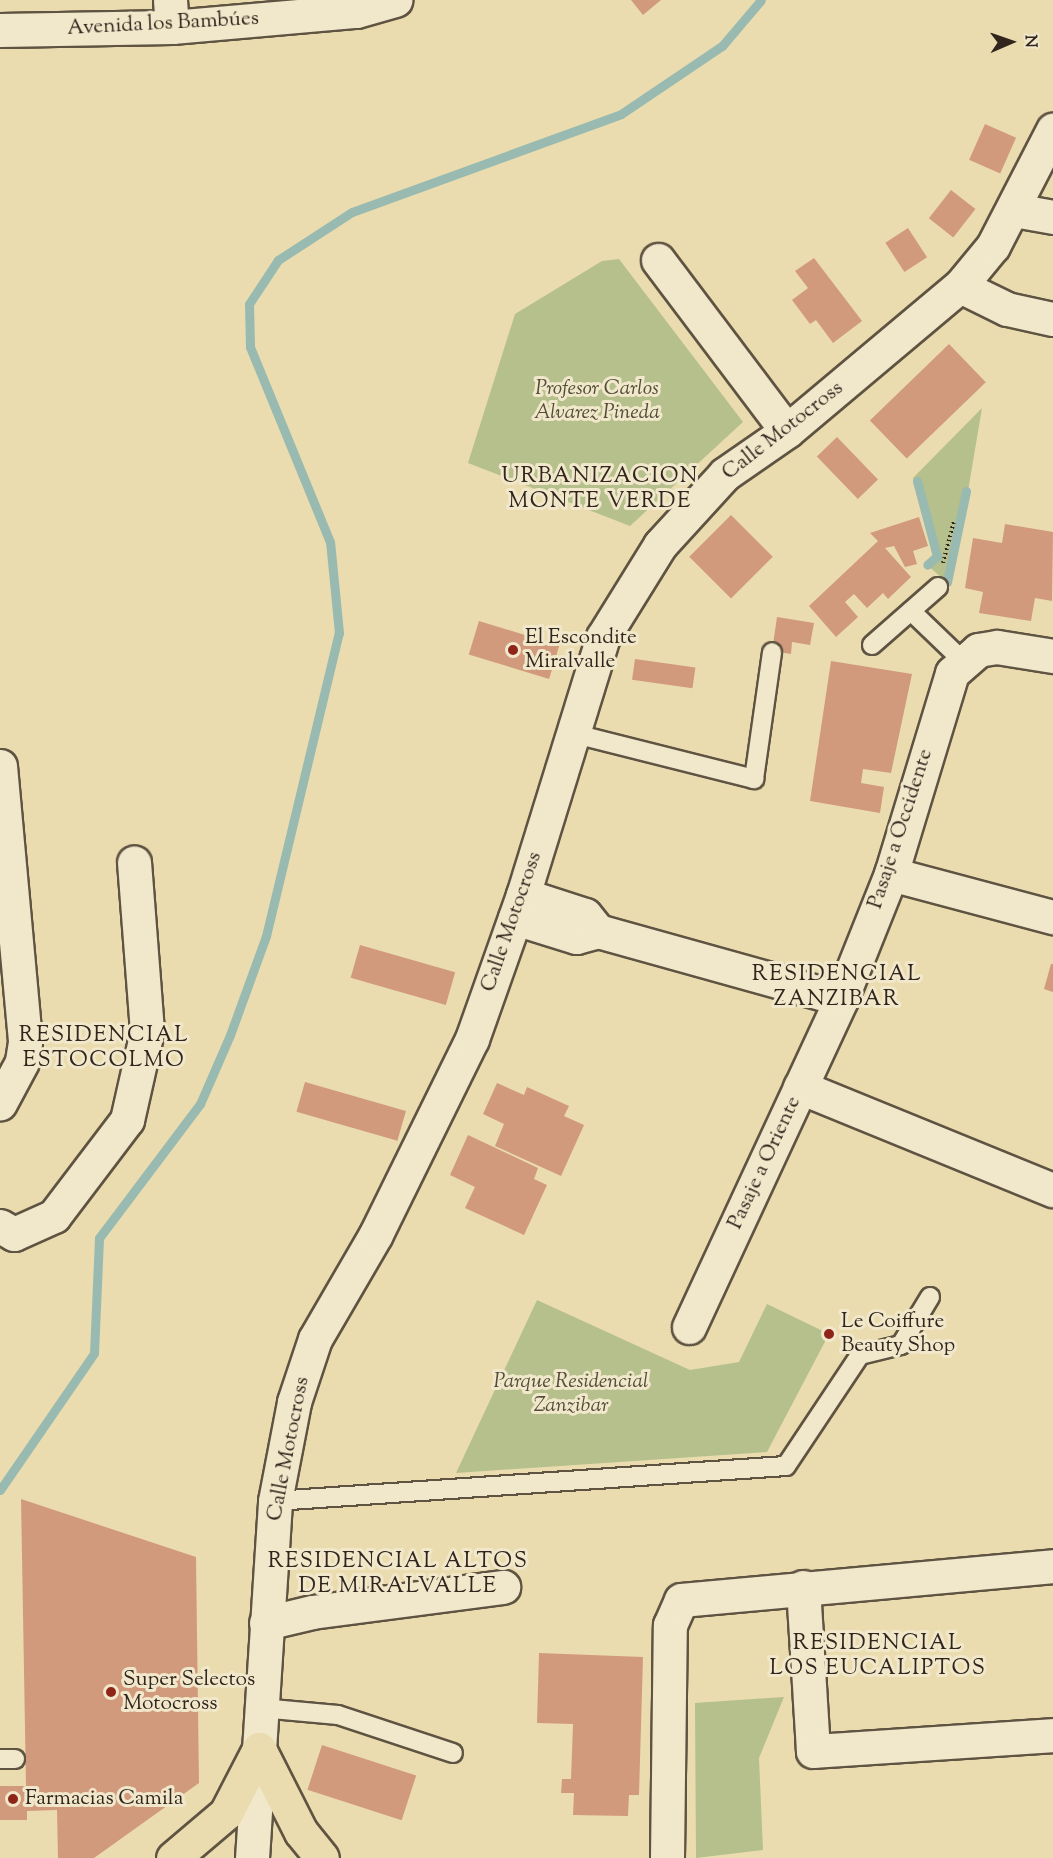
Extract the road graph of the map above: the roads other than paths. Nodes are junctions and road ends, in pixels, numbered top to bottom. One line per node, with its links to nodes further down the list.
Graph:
1 (395, 0): 2 (street, Avenida los Bambúes)
2 (171, 14): 3 (street, Avenida los Bambúes)
3 (0, 30)
4 (1053, 130): 5 (street, Calle Motocross)
5 (1014, 210): 6 (street); 8 (street, Calle Motocross)
6 (1053, 217)
7 (658, 260): 10 (street)
8 (960, 286): 9 (street); 10 (street, Calle Motocross)
9 (1053, 319)
10 (787, 430): 17 (street, Calle Motocross)
11 (937, 580): 12 (lane)
12 (911, 611): 13 (lane); 16 (lane)
13 (872, 645)
14 (772, 652): 17 (lane)
15 (1053, 656): 16 (street)
16 (964, 662): 20 (street, Pasaje a Occidente)
17 (571, 733): 21 (street, Calle Motocross)
18 (0, 766): 25 (street)
19 (134, 862): 27 (street)
20 (891, 874): 22 (street); 23 (street, Pasaje a Occidente)
21 (519, 907): 23 (street); 30 (street, Calle Motocross)
22 (1053, 917)
23 (841, 999): 24 (street, Pasaje a Oriente)
24 (800, 1087): 26 (street); 29 (street, Pasaje a Oriente)
25 (0, 1103)
26 (1053, 1190)
27 (0, 1226)
28 (930, 1297): 30 (lane)
29 (689, 1327)
30 (275, 1501): 34 (street, Calle Motocross)
31 (1053, 1566): 33 (street)
32 (503, 1587): 34 (street)
33 (803, 1587): 36 (street); 42 (street)
34 (267, 1623): 35 (street, Calle Motocross)
35 (261, 1708): 37 (street, Calle Motocross); 38 (lane)
36 (1053, 1735)
37 (259, 1749): 39 (highway); 40 (street, Calle Motocross); 41 (highway)
38 (453, 1753)
39 (173, 1858)
40 (252, 1858)
41 (322, 1858)
42 (667, 1858)

